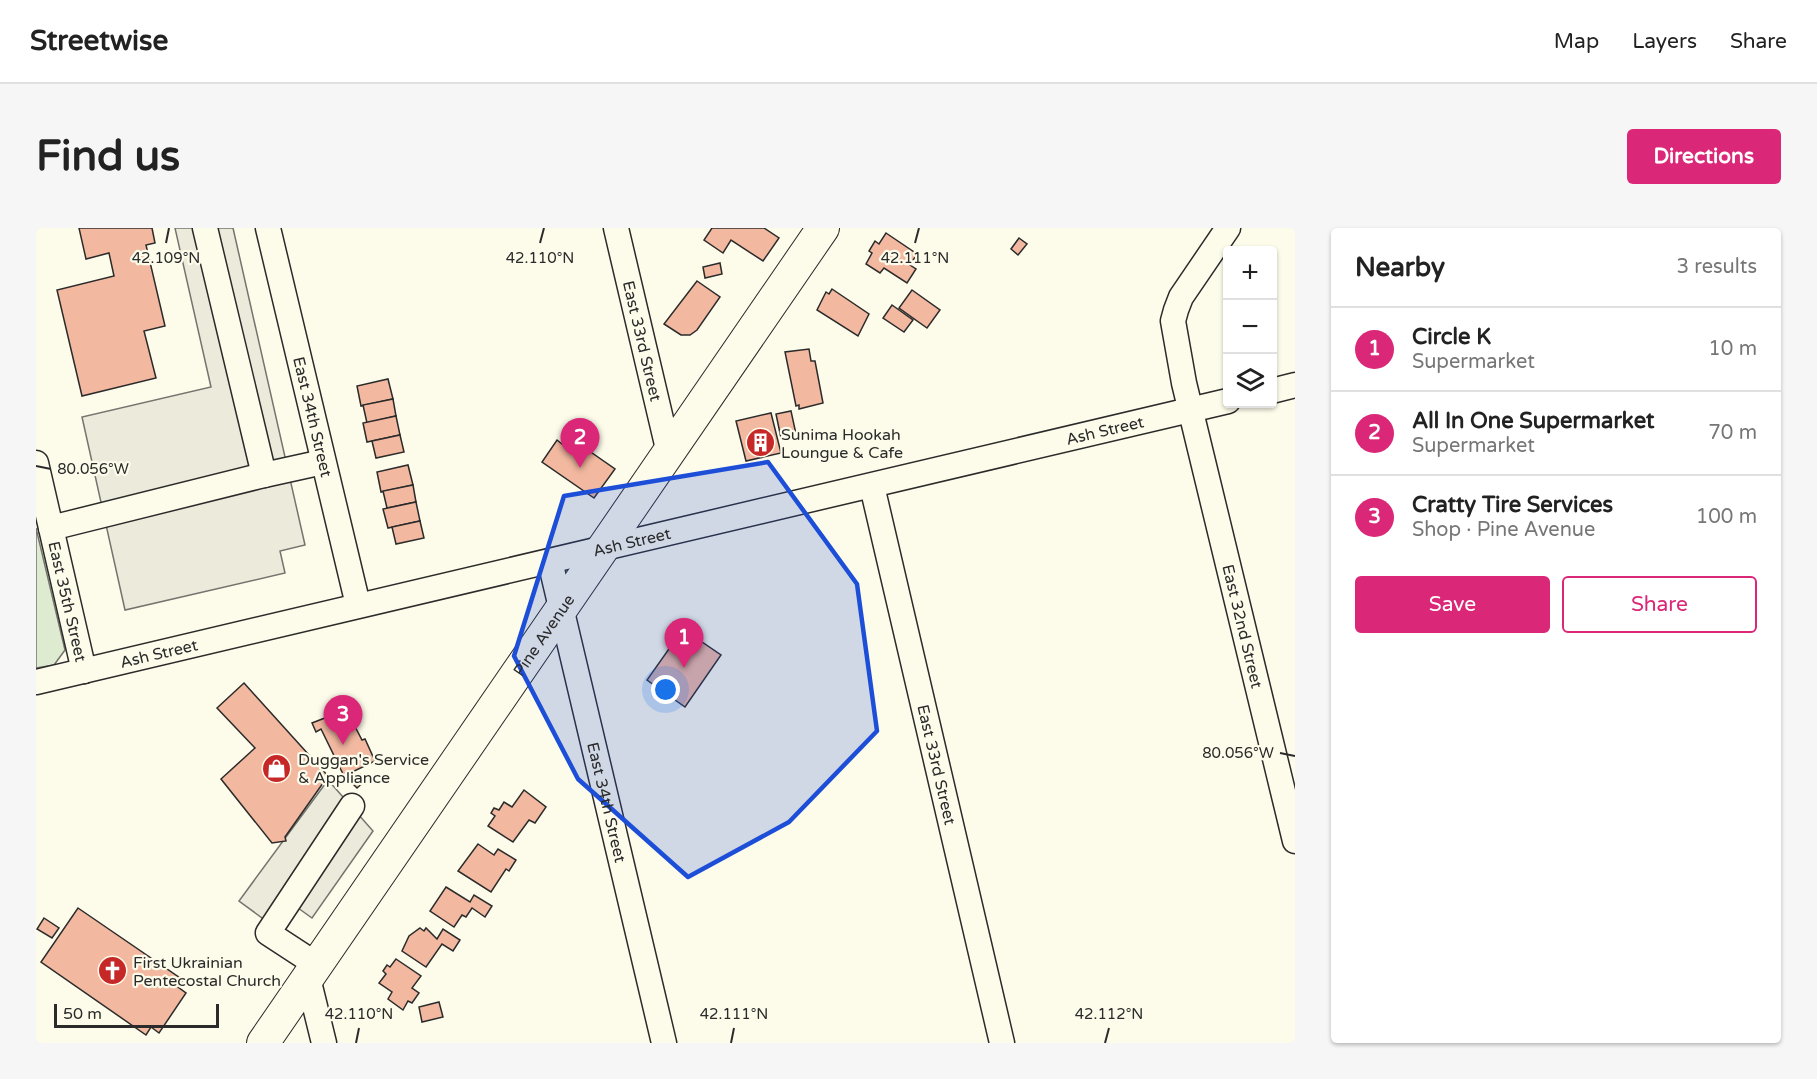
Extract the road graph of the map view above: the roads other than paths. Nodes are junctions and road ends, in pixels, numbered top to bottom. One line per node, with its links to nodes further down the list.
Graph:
1 (205, 228): 13 (street)
2 (268, 228): 11 (street, East 34th Street)
3 (616, 228): 10 (street, East 33rd Street)
4 (823, 228): 10 (main road, Pine Avenue)
5 (1228, 228): 9 (street, East 32nd Street)
6 (1295, 385): 7 (street)
7 (1277, 390)
8 (1223, 402): 9 (street, Ash Street)
9 (1192, 410): 14 (street, Ash Street); 23 (street, East 32nd Street)
10 (669, 453): 16 (main road, Pine Avenue)
11 (323, 462): 13 (street); 18 (street, East 34th Street)
12 (36, 463): 15 (street, East 35th Street)
13 (264, 476): 15 (street)
14 (872, 486): 16 (street, Ash Street); 28 (street, East 33rd Street)
15 (51, 528): 20 (street, East 35th Street)
16 (604, 549): 17 (street, Ash Street); 19 (main road, Pine Avenue)
17 (550, 561): 18 (street, Ash Street); 19 (street, East 34th Street)
18 (358, 605): 20 (street, Ash Street)
19 (562, 610): 24 (main road, Pine Avenue); 27 (street, East 34th Street)
20 (84, 671): 21 (street, Ash Street)
21 (36, 682)
22 (352, 806): 24 (street)
23 (1295, 841)
24 (313, 971): 25 (main road, Pine Avenue); 26 (street)
25 (263, 1043)
26 (324, 1043)
27 (664, 1043)
28 (1002, 1043)

